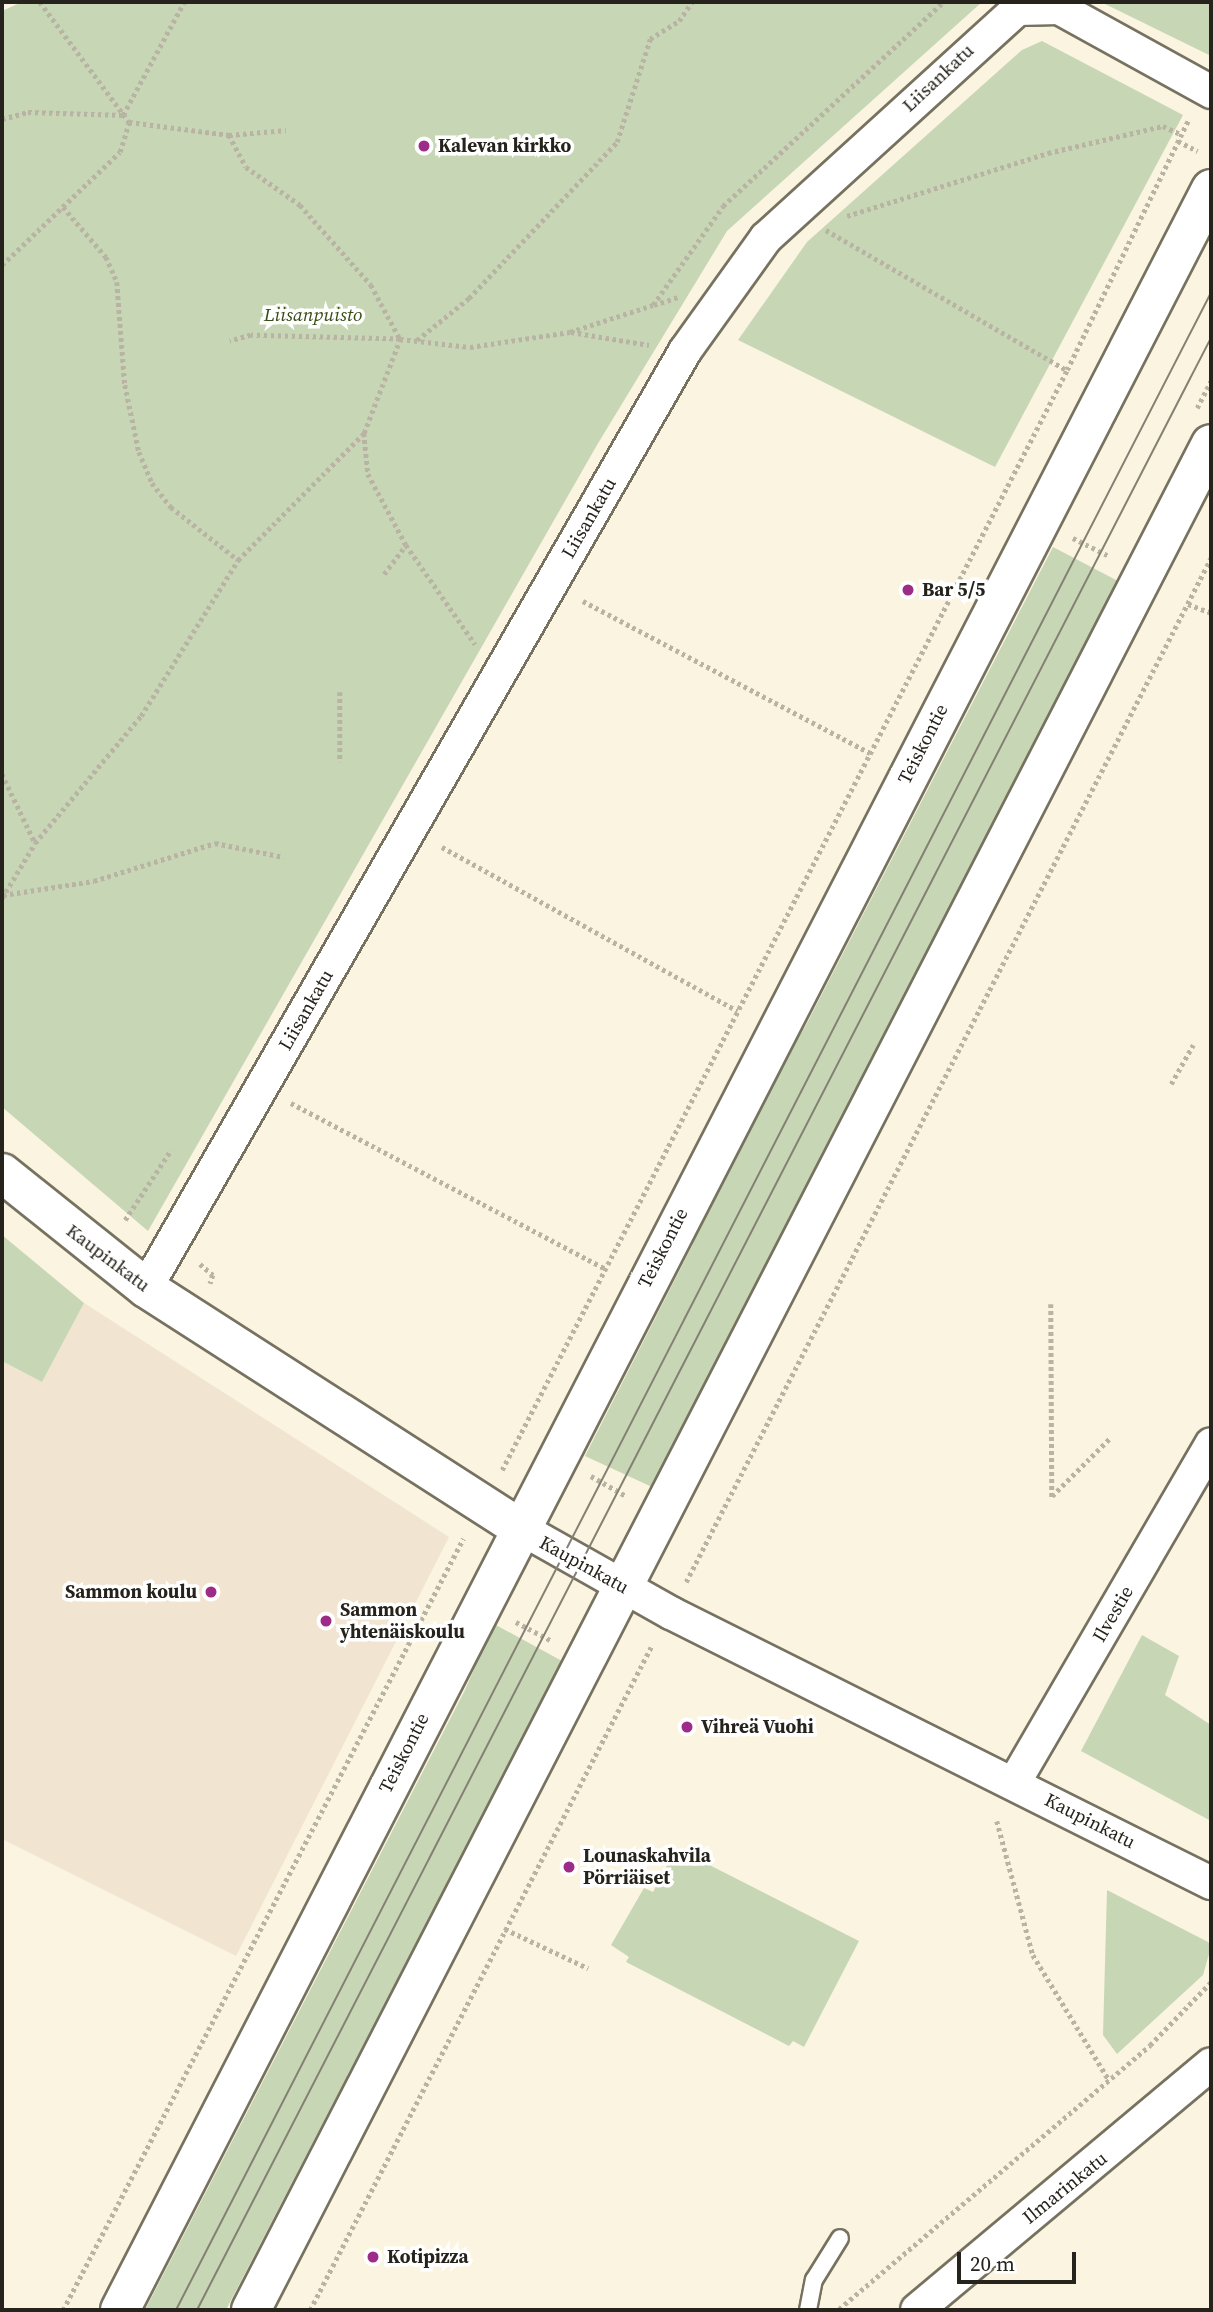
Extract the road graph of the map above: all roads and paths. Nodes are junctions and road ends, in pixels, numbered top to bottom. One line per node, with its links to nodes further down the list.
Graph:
1 (40, 2): 6 (path)
2 (184, 2): 6 (path)
3 (692, 2): 19 (path)
4 (943, 2): 19 (path)
5 (1207, 90): 11 (path); 34 (street, Liisankatu)
6 (123, 115): 7 (path); 8 (path)
7 (2, 119)
8 (129, 122): 10 (path); 13 (path)
9 (286, 130): 10 (path)
10 (229, 135): 17 (path)
11 (1182, 135): 14 (path); 20 (path)
12 (1211, 189): 24 (main road, Teiskontie)
13 (63, 207): 16 (path); 27 (path)
14 (843, 217)
15 (830, 221): 20 (path)
16 (2, 265)
17 (400, 339): 18 (path); 19 (path); 21 (path)
18 (230, 341)
19 (417, 341)
20 (1067, 370): 23 (path)
21 (364, 433): 25 (path); 27 (path)
22 (1211, 444): 29 (main road)
23 (999, 501): 24 (path); 36 (path)
24 (1038, 520): 29 (path); 58 (main road, Teiskontie)
25 (406, 545): 28 (path); 34 (path)
26 (1211, 558): 31 (path)
27 (238, 560): 39 (path)
28 (384, 574)
29 (1144, 576): 31 (path); 60 (main road)
30 (585, 588): 36 (path)
31 (1191, 597): 32 (path)
32 (1188, 604): 33 (path); 62 (path)
33 (1211, 613)
34 (498, 677): 52 (street, Liisankatu)
35 (340, 692): 37 (path)
36 (870, 753): 43 (path)
37 (340, 762)
38 (2, 774): 39 (path)
39 (35, 843): 42 (path)
40 (436, 844): 43 (path)
41 (284, 857): 42 (path)
42 (2, 896)
43 (738, 1010): 51 (path)
44 (1193, 1045): 45 (path)
45 (1171, 1084)
46 (293, 1089): 51 (path)
47 (171, 1150): 49 (path)
48 (2, 1173): 52 (main road, Kaupinkatu)
49 (118, 1230)
50 (200, 1254): 54 (path)
51 (606, 1269): 55 (path)
52 (146, 1288): 54 (main road, Kaupinkatu)
53 (1051, 1304): 56 (path)
54 (191, 1317): 59 (main road, Kaupinkatu)
55 (520, 1437): 58 (path); 59 (path)
56 (1110, 1438)
57 (1211, 1444): 68 (street, Ilvestie)
58 (556, 1456): 60 (path); 61 (main road, Teiskontie)
59 (481, 1506): 61 (main road, Kaupinkatu); 63 (path)
60 (660, 1516): 62 (path); 64 (main road)
61 (520, 1528): 64 (street, Kaupinkatu); 65 (main road, Teiskontie)
62 (707, 1541): 66 (path)
63 (442, 1582): 65 (path); 77 (path)
64 (623, 1587): 66 (street, Kaupinkatu); 67 (main road)
65 (481, 1603): 67 (path); 78 (main road, Teiskontie)
66 (671, 1613): 68 (street, Kaupinkatu); 71 (path)
67 (586, 1659): 79 (main road)
68 (1014, 1783): 70 (street, Kaupinkatu)
69 (997, 1821): 75 (path)
70 (1211, 1883)
71 (505, 1929): 72 (path); 80 (path)
72 (588, 1968)
73 (1211, 1982): 75 (path)
74 (1211, 2064): 83 (street, Ilmarinkatu)
75 (1109, 2080): 82 (path)
76 (840, 2238): 81 (lane)
77 (63, 2310)
78 (120, 2310)
79 (251, 2310)
80 (310, 2310)
81 (808, 2310)
82 (837, 2310)
83 (917, 2310)

